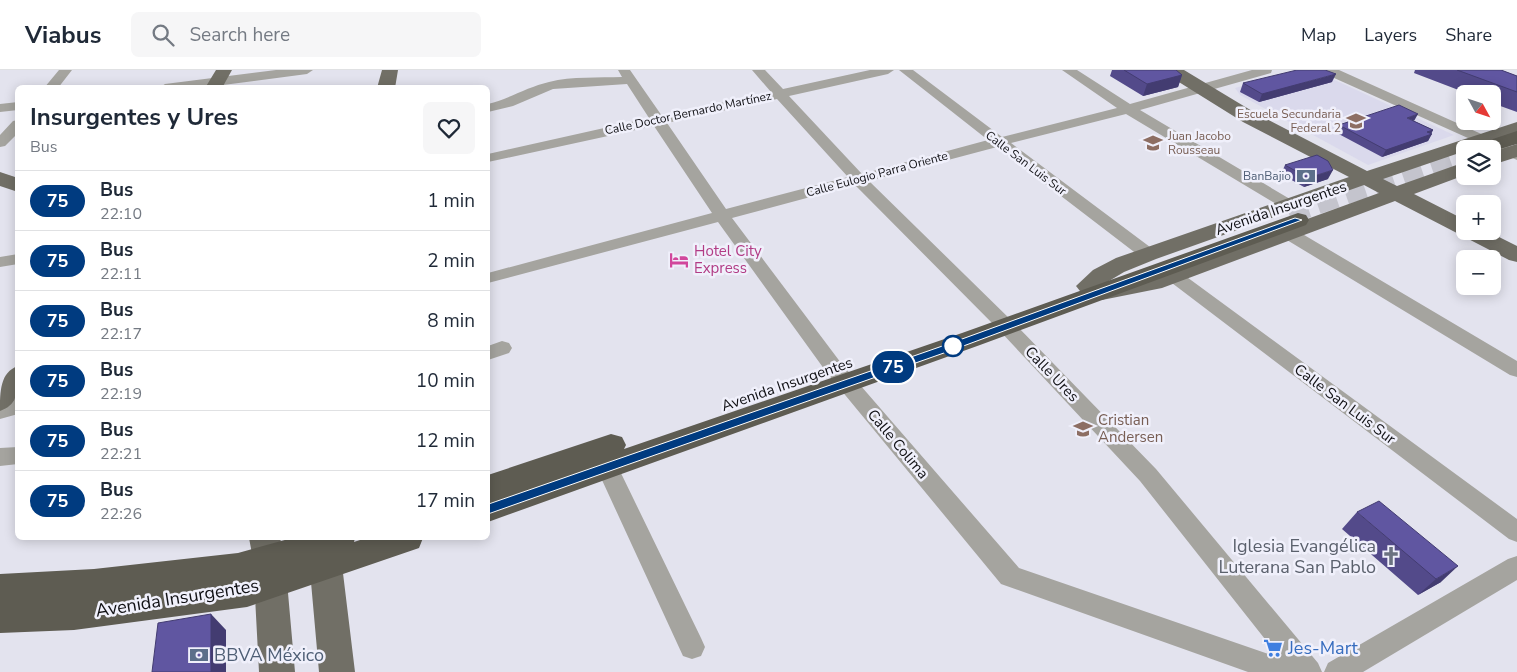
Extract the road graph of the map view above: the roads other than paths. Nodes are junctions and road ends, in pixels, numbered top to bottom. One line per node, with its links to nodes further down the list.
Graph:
1 (66, 70): 14 (street)
2 (307, 70): 13 (street)
3 (390, 70): 16 (main road)
4 (758, 70): 18 (street, Calle Ures)
5 (888, 70): 18 (street, Calle Doctor Bernardo Martínez)
6 (904, 70): 26 (street, Calle San Luis Sur)
7 (1068, 70): 22 (street)
8 (1172, 70): 17 (main road)
9 (1195, 70): 17 (main road)
10 (1266, 70): 17 (street, Calle Eulogio Parra Oriente)
11 (1328, 70): 28 (street)
12 (627, 75): 21 (street); 23 (street, Calle Colima)
13 (218, 80): 15 (street)
14 (53, 85)
15 (185, 85)
16 (387, 85)
17 (1201, 88): 22 (street, Calle Eulogio Parra Oriente); 31 (main road)
18 (778, 93): 23 (street, Calle Doctor Bernardo Martínez); 32 (street, Calle Ures)
19 (15, 106): 20 (street)
20 (0, 108)
21 (490, 108)
22 (1128, 109): 26 (street, Calle Eulogio Parra Oriente); 34 (street)
23 (657, 120): 29 (street, Calle Doctor Bernardo Martínez); 35 (street, Calle Colima)
24 (15, 127): 27 (street)
25 (1517, 128): 28 (main road, Avenida Insurgentes)
26 (998, 142): 32 (street, Calle Eulogio Parra Oriente); 39 (street, Calle San Luis Sur)
27 (0, 143)
28 (1506, 147): 31 (main road, Avenida Insurgentes)
29 (490, 158)
30 (1456, 171): 33 (main road)
31 (1365, 178): 33 (main road); 34 (main road, Avenida Insurgentes)
32 (858, 179): 35 (street, Calle Eulogio Parra Oriente); 47 (street, Calle Ures)
33 (1396, 194): 36 (main road); 37 (main road)
34 (1292, 215): 36 (main road); 36 (main road); 39 (main road, Avenida Insurgentes); 43 (main road); 46 (highway, Avenida Insurgentes); 48 (street)
35 (723, 217): 44 (street, Calle Eulogio Parra Oriente); 49 (street, Calle Colima)
36 (1322, 220)
37 (1456, 224)
38 (1488, 240): 40 (main road)
39 (1148, 254): 46 (main road, Avenida Insurgentes)
40 (1517, 255)
41 (15, 260): 42 (street)
42 (0, 262)
43 (1174, 276): 45 (main road); 59 (street, Calle San Luis Sur)
44 (490, 277)
45 (1136, 287): 46 (main road, Avenida Insurgentes)
46 (1093, 289): 47 (highway, Avenida Insurgentes)
47 (1000, 321): 49 (highway, Avenida Insurgentes); 70 (street, Calle Ures)
48 (1517, 370)
49 (840, 376): 56 (highway, Avenida Insurgentes); 57 (highway, Avenida Insurgentes); 69 (street, Calle Colima)
50 (15, 379): 51 (main road)
51 (0, 401)
52 (15, 407): 53 (street)
53 (0, 411)
54 (15, 455): 55 (street)
55 (0, 457)
56 (606, 467): 58 (highway, Avenida Insurgentes); 66 (street)
57 (490, 487)
58 (490, 508)
59 (1517, 532)
60 (387, 540): 61 (highway, Avenida Insurgentes)
61 (318, 547): 62 (highway, Avenida Insurgentes); 68 (main road)
62 (267, 560): 64 (highway, Avenida Insurgentes); 65 (highway, Avenida Insurgentes); 67 (main road)
63 (1517, 567): 71 (street)
64 (0, 589)
65 (0, 617)
66 (692, 647)
67 (277, 672)
68 (337, 672)
69 (1284, 672)
70 (1308, 672)
71 (1338, 672)

